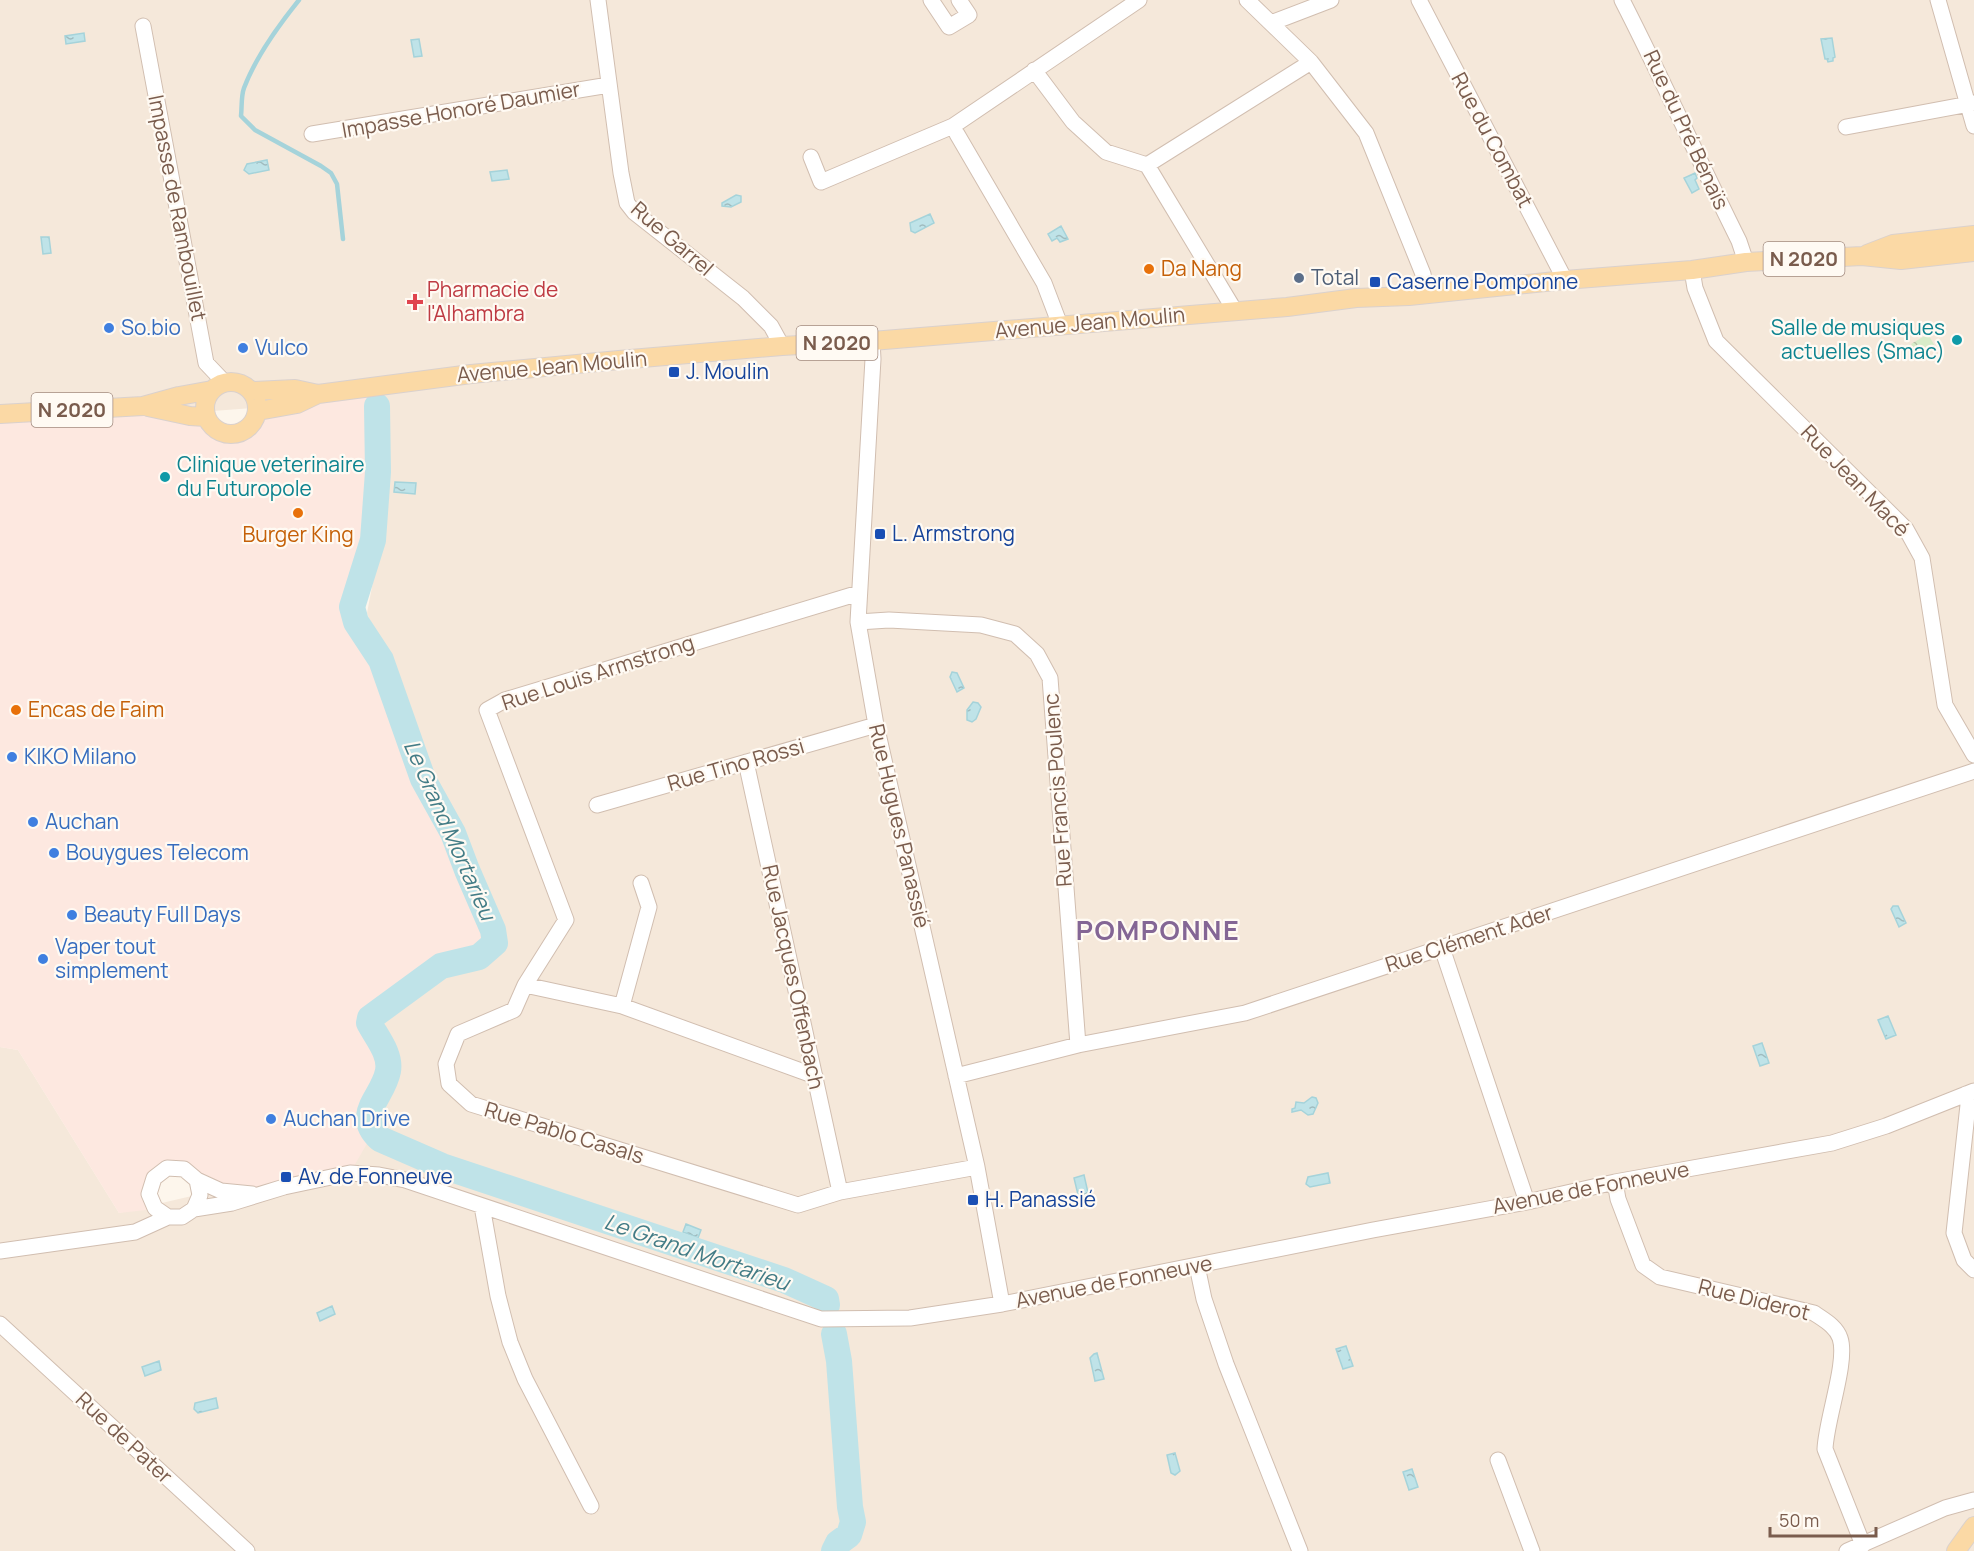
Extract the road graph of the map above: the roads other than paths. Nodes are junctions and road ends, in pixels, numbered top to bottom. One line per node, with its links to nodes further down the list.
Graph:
1 (598, 0): 14 (street, Rue Garrel)
2 (931, 0): 3 (street)
3 (959, 0)
4 (1139, 0): 13 (street)
5 (1247, 0): 10 (street)
6 (1331, 0): 10 (street)
7 (1419, 0): 27 (street, Rue du Combat)
8 (1622, 0): 25 (street, Rue du Pré Bénaïs)
9 (1938, 0): 15 (street)
10 (1271, 23): 12 (street)
11 (143, 26): 33 (street, Impasse de Rambouillet)
12 (1311, 62): 21 (street); 28 (street)
13 (1034, 70): 18 (street); 21 (street)
14 (609, 85): 19 (street, Impasse Honoré Daumier); 32 (street, Rue Garrel)
15 (1971, 104): 16 (street); 17 (street)
16 (1974, 126)
17 (1846, 127)
18 (955, 130): 20 (street); 30 (street)
19 (312, 134)
20 (811, 157)
21 (1147, 165): 29 (street)
22 (1974, 236): 23 (main road)
23 (1928, 248): 24 (main road); 25 (main road, Avenue Jean Moulin / N 2020)
24 (1974, 252)
25 (1746, 262): 26 (main road, Avenue Jean Moulin / N 2020)
26 (1692, 270): 27 (main road, Avenue Jean Moulin / N 2020); 43 (street, Rue Jean Macé)
27 (1565, 280): 28 (main road, Avenue Jean Moulin / N 2020)
28 (1427, 294): 29 (main road, Avenue Jean Moulin / N 2020)
29 (1235, 311): 30 (main road, Avenue Jean Moulin / N 2020)
30 (1060, 325): 31 (main road, Avenue Jean Moulin / N 2020)
31 (872, 341): 32 (main road, Avenue Jean Moulin / N 2020); 40 (street, Rue Hugues Panassié)
32 (782, 346): 35 (main road, Avenue Jean Moulin / N 2020)
33 (219, 386): 34 (main road); 36 (main road, N 2020); 39 (main road)
34 (252, 392): 35 (main road, Avenue Jean Moulin / N 2020); 37 (main road)
35 (318, 394): 37 (main road, Avenue Jean Moulin / N 2020)
36 (143, 406): 38 (main road, N 2020); 39 (main road, N 2020)
37 (258, 411): 39 (main road)
38 (0, 414)
39 (206, 417)
40 (859, 593): 41 (street, Rue Hugues Panassié); 49 (street, Rue Louis Armstrong)
41 (858, 622): 42 (street, Rue Hugues Panassié); 51 (street, Rue Francis Poulenc)
42 (876, 725): 44 (street, Rue Tino Rossi); 53 (street, Rue Hugues Panassié)
43 (1974, 755)
44 (746, 762): 46 (street, Rue Tino Rossi); 52 (street, Rue Jacques Offenbach)
45 (1974, 771): 48 (street, Rue Clément Ader)
46 (597, 805)
47 (641, 883): 50 (street)
48 (1442, 948): 51 (street, Rue Clément Ader); 61 (street)
49 (525, 984): 50 (street); 58 (street, Rue Pablo Casals)
50 (622, 1006): 52 (street)
51 (1078, 1045): 53 (street, Rue Clément Ader)
52 (814, 1076): 58 (street, Rue Jacques Offenbach)
53 (956, 1077): 55 (street, Rue Hugues Panassié)
54 (1970, 1093): 57 (street, Avenue de Fonneuve); 68 (street)
55 (977, 1167): 58 (street, Rue Pablo Casals); 69 (street, Rue Hugues Panassié)
56 (197, 1180): 59 (street, Avenue de Fonneuve); 60 (street, Avenue de Fonneuve); 63 (street)
57 (1615, 1182): 61 (street, Avenue de Fonneuve); 75 (street, Rue Diderot)
58 (840, 1192)
59 (149, 1194): 64 (street); 65 (street, Avenue de Fonneuve)
60 (261, 1195): 62 (street, Avenue de Fonneuve); 63 (street, Avenue de Fonneuve)
61 (1527, 1202): 67 (street, Avenue de Fonneuve)
62 (482, 1206): 69 (street, Avenue de Fonneuve); 73 (street)
63 (194, 1209): 64 (street, Avenue de Fonneuve)
64 (168, 1217): 65 (street, Avenue de Fonneuve)
65 (118, 1235): 66 (street, Avenue de Fonneuve)
66 (0, 1251)
67 (1197, 1266): 69 (street, Avenue de Fonneuve); 77 (street)
68 (1974, 1270)
69 (1002, 1304)
70 (0, 1324): 76 (street, Rue de Pater)
71 (1498, 1460): 78 (street)
72 (1974, 1500): 75 (street)
73 (591, 1506)
74 (1974, 1526): 80 (main road)
75 (1863, 1545): 79 (street)
76 (247, 1551)
77 (1300, 1551)
78 (1532, 1551)
79 (1847, 1551)
80 (1956, 1551)

